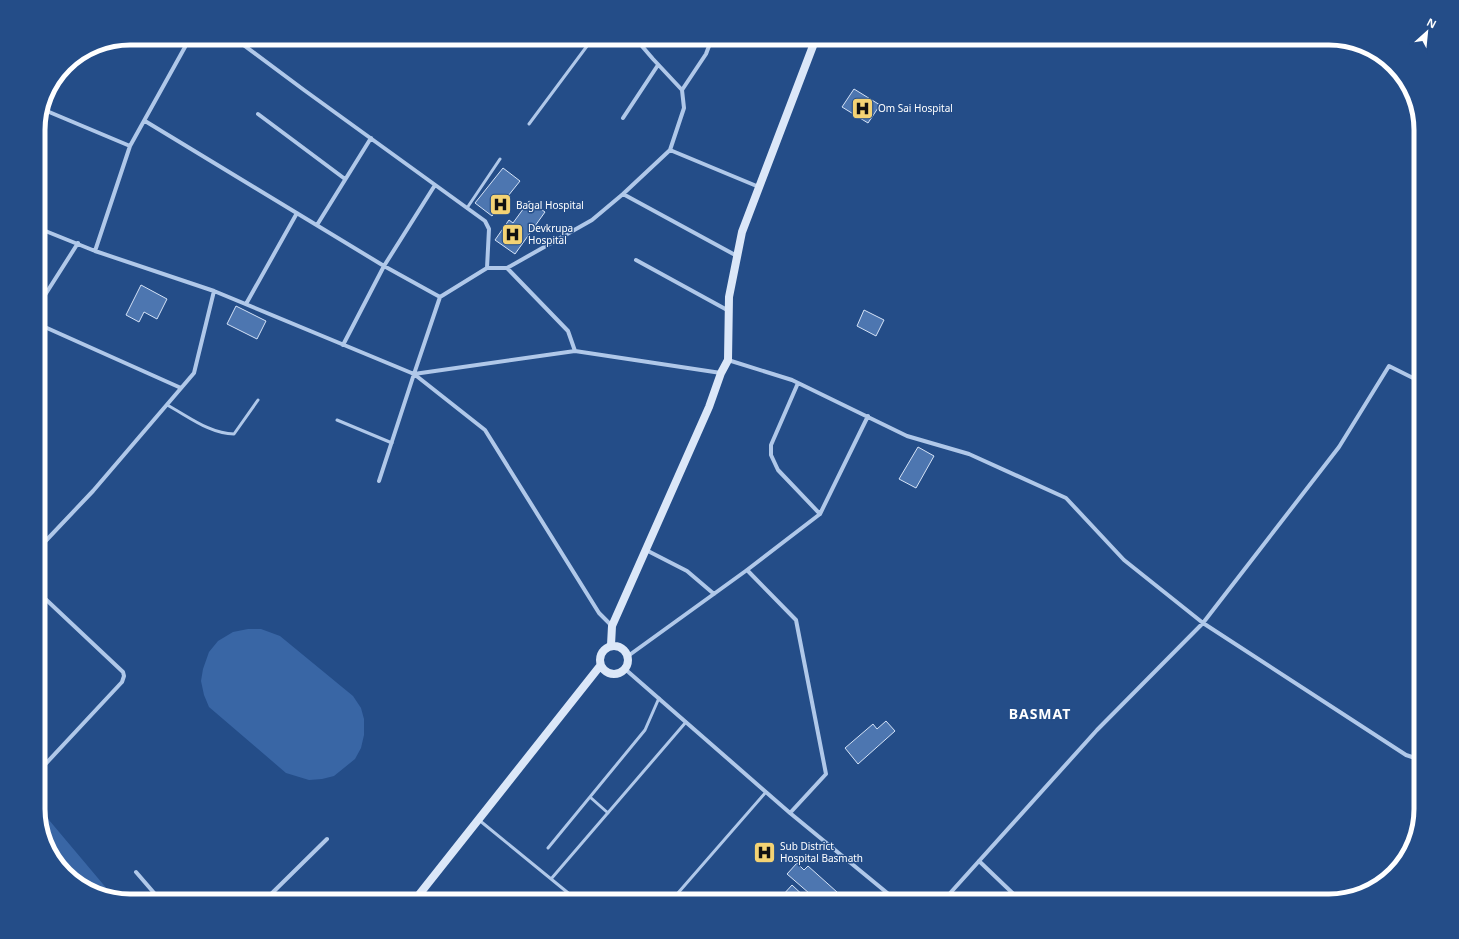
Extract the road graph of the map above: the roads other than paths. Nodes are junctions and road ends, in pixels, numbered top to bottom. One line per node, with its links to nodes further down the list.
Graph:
1 (186, 45): 12 (street)
2 (244, 45): 14 (street)
3 (588, 45): 13 (lane)
4 (641, 45): 7 (street)
5 (709, 45): 8 (street)
6 (813, 45): 20 (main road)
7 (658, 65): 8 (street); 11 (street)
8 (682, 90): 16 (street)
9 (47, 111): 15 (street)
10 (258, 114): 18 (street)
11 (623, 118)
12 (145, 121): 15 (street); 23 (street)
13 (530, 124)
14 (371, 138): 18 (street); 19 (street)
15 (130, 146): 27 (street)
16 (670, 150): 20 (street); 21 (street)
17 (500, 159): 22 (lane)
18 (345, 179): 24 (street)
19 (435, 185): 22 (street); 30 (street)
20 (759, 187): 28 (main road)
21 (623, 194): 28 (street); 32 (street)
22 (467, 208): 31 (street)
23 (297, 213): 24 (street); 36 (street)
24 (317, 225): 30 (street)
25 (45, 231): 26 (street)
26 (78, 244): 27 (street); 34 (street)
27 (95, 251): 33 (street)
28 (737, 257): 37 (main road)
29 (636, 260): 37 (street)
30 (384, 266): 35 (street); 39 (street)
31 (487, 268): 32 (street); 35 (street)
32 (507, 268): 40 (street)
33 (214, 291): 36 (street); 46 (street)
34 (45, 295)
35 (440, 297): 43 (street)
36 (246, 304): 39 (street)
37 (729, 311): 41 (main road)
38 (45, 327): 46 (street)
39 (343, 345): 43 (street)
40 (575, 351): 42 (street); 43 (street)
41 (728, 360): 42 (main road); 45 (street)
42 (722, 373): 55 (main road)
43 (414, 374): 51 (street); 60 (street)
44 (1414, 378): 59 (street)
45 (798, 383): 49 (street); 53 (street)
46 (181, 388): 48 (street)
47 (258, 400): 48 (lane)
48 (167, 405): 54 (street)
49 (868, 416): 53 (street); 59 (street)
50 (337, 420): 51 (lane)
51 (392, 443): 52 (street)
52 (379, 481)
53 (820, 514): 56 (street)
54 (45, 542)
55 (646, 550): 57 (street); 60 (main road)
56 (747, 570): 57 (street); 72 (street)
57 (714, 594): 62 (street)
58 (45, 599): 68 (street)
59 (1203, 623): 67 (street); 76 (street)
60 (612, 626): 61 (main road)
61 (611, 646): 62 (main road); 63 (main road)
62 (628, 656): 64 (main road)
63 (600, 666): 64 (main road); 73 (main road)
64 (625, 669): 65 (street)
65 (659, 698): 66 (street); 70 (lane)
66 (686, 722): 69 (street); 71 (lane)
67 (1414, 758)
68 (45, 764)
69 (766, 792): 72 (street); 83 (lane)
70 (590, 797): 71 (lane); 75 (lane)
71 (608, 813): 78 (lane)
72 (790, 813): 84 (street)
73 (478, 820): 78 (lane); 81 (main road)
74 (327, 839): 80 (street)
75 (548, 848)
76 (979, 861): 85 (street); 86 (street)
77 (136, 872): 79 (street)
78 (551, 879): 82 (lane)
79 (156, 894)
80 (271, 894)
81 (420, 894)
82 (569, 894)
83 (677, 894)
84 (888, 894)
85 (949, 894)
86 (1014, 894)

